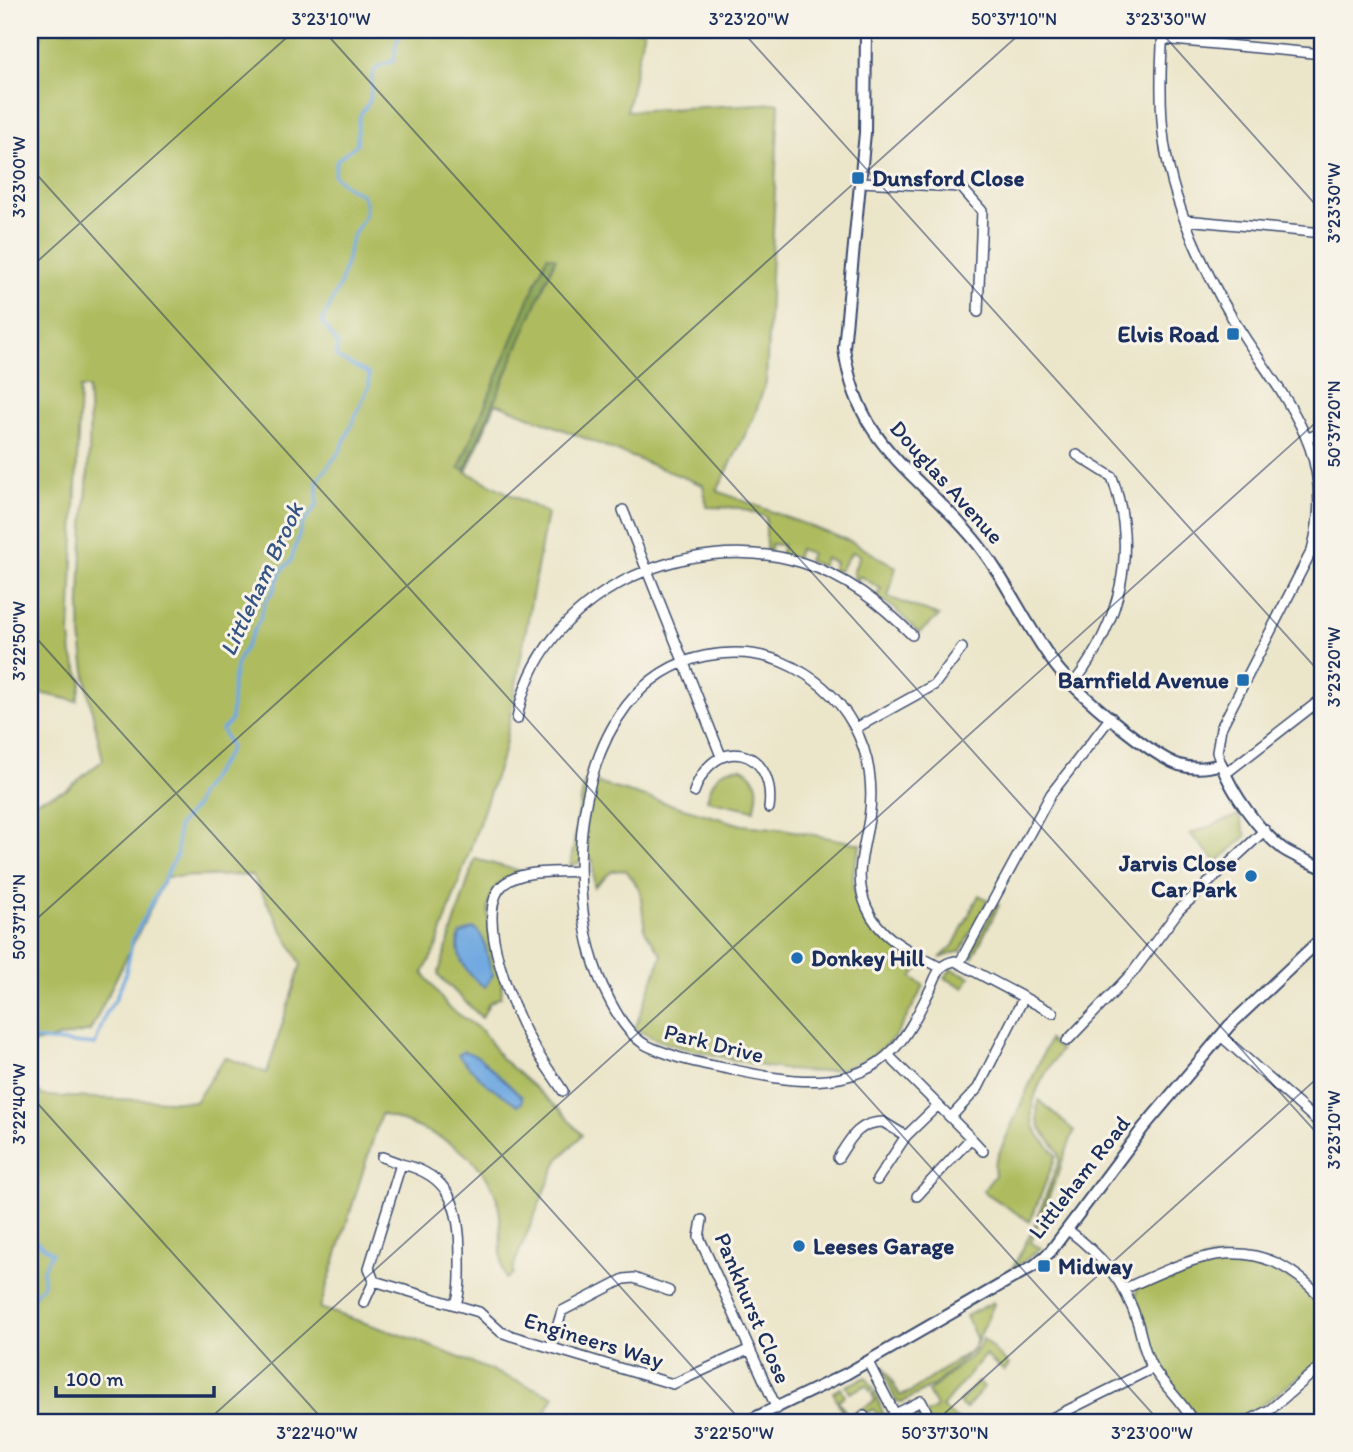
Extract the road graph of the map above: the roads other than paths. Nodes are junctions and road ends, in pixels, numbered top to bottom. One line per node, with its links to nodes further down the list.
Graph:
1 (866, 30): 4 (street, Douglas Avenue)
2 (1163, 34): 3 (street); 5 (street)
3 (1323, 54)
4 (860, 181): 7 (street); 16 (street, Douglas Avenue)
5 (1185, 220): 6 (street); 9 (street)
6 (1323, 233)
7 (978, 312)
8 (1323, 432): 9 (street)
9 (1308, 438): 22 (street)
10 (1077, 455): 16 (street)
11 (623, 510): 12 (street)
12 (646, 570): 13 (street); 15 (street); 19 (street)
13 (912, 635)
14 (962, 648): 20 (street)
15 (684, 662): 20 (street, Park Drive); 21 (street); 27 (street, Park Drive)
16 (1074, 683): 18 (street, Douglas Avenue)
17 (1323, 698): 22 (street)
18 (1111, 717): 22 (street, Douglas Avenue); 29 (street)
19 (517, 719)
20 (856, 728): 30 (street, Park Drive)
21 (721, 755): 23 (street); 24 (street)
22 (1223, 769): 25 (street)
23 (694, 792)
24 (769, 808)
25 (1265, 830): 26 (street); 34 (street)
26 (1323, 868)
27 (578, 872): 35 (street, Park Drive); 36 (street)
28 (1323, 937): 33 (street, Littleham Road)
29 (960, 962): 30 (street); 31 (street)
30 (941, 968): 35 (street, Park Drive)
31 (1024, 997): 32 (street); 38 (street)
32 (1053, 1013)
33 (1222, 1037): 39 (street); 49 (street, Littleham Road)
34 (1067, 1041)
35 (888, 1055): 37 (street)
36 (563, 1091)
37 (938, 1105): 38 (street); 40 (street)
38 (951, 1117): 41 (street)
39 (1323, 1126)
40 (906, 1136): 44 (street); 46 (street)
41 (971, 1139): 42 (street); 47 (street)
42 (984, 1151)
43 (383, 1157): 45 (street)
44 (838, 1158)
45 (401, 1164): 50 (street); 55 (street)
46 (877, 1180)
47 (917, 1196)
48 (702, 1220): 57 (street, Pankhurst Close)
49 (1067, 1229): 51 (street); 58 (street, Littleham Road)
50 (374, 1281): 54 (street); 55 (street, Engineers Way)
51 (1125, 1289): 53 (street); 60 (street)
52 (669, 1291): 56 (street)
53 (1323, 1299)
54 (364, 1303)
55 (456, 1305): 56 (street, Engineers Way)
56 (551, 1346): 57 (street, Engineers Way)
57 (748, 1350): 61 (street, Pankhurst Close)
58 (868, 1362): 61 (street, Littleham Road); 63 (street)
59 (1323, 1364): 68 (street)
60 (1153, 1368): 66 (street); 67 (street)
61 (777, 1409): 64 (street, Littleham Road)
62 (926, 1410): 63 (street)
63 (895, 1414): 65 (street)
64 (746, 1422)
65 (884, 1422)
66 (1044, 1422)
67 (1193, 1422)
68 (1246, 1422)

